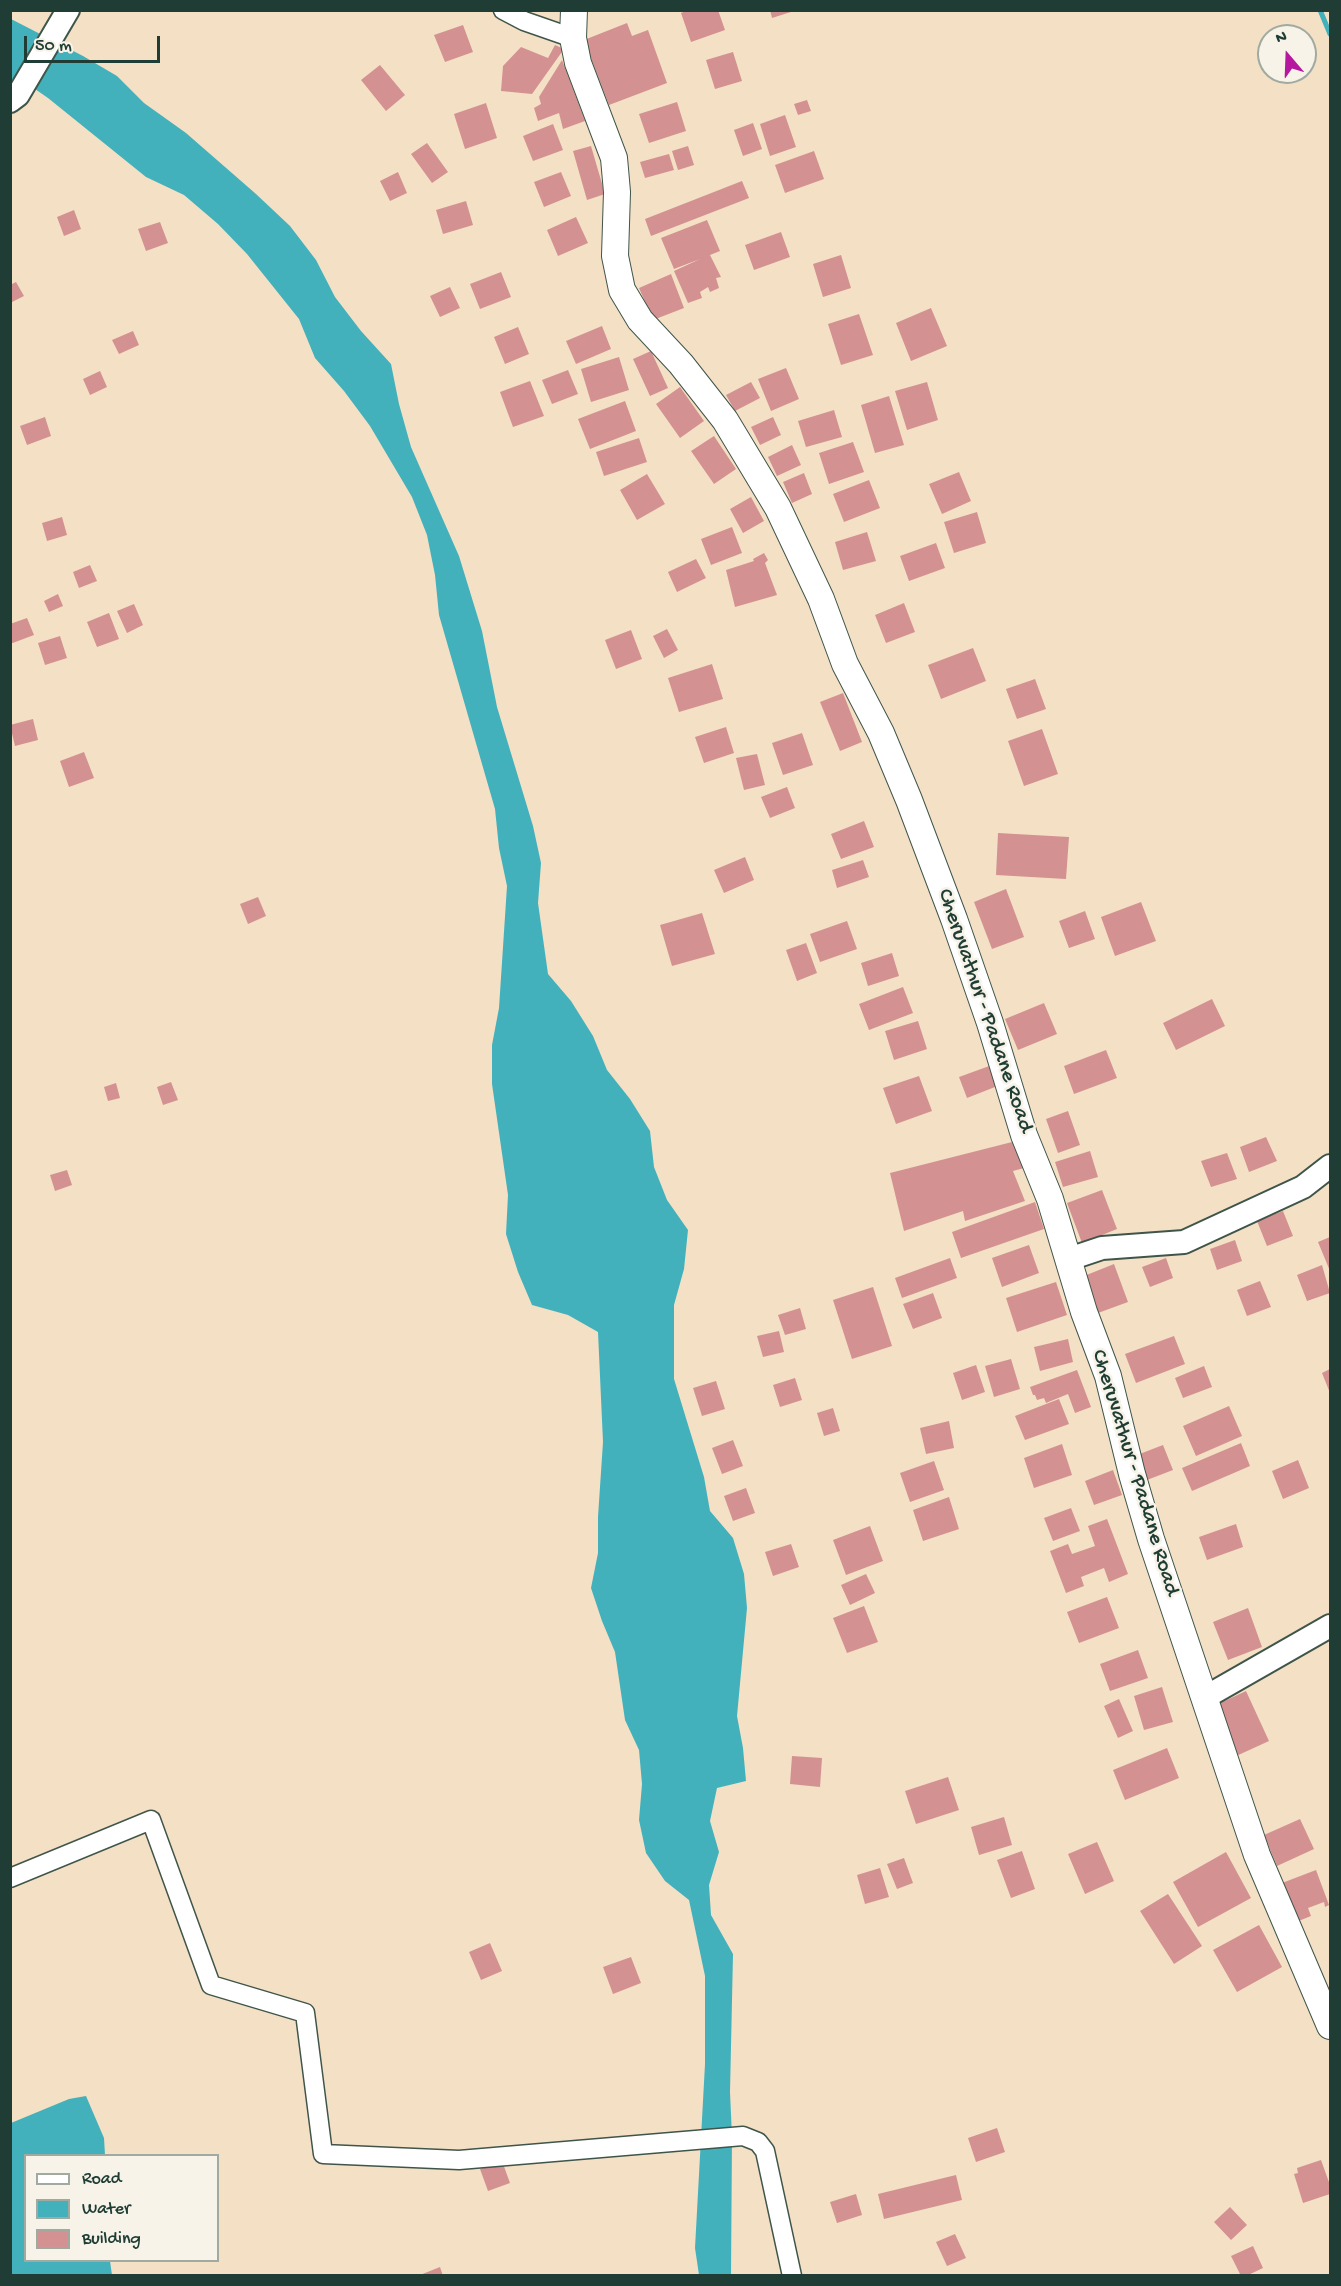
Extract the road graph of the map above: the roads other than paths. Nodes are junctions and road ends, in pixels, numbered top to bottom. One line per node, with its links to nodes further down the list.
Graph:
1 (68, 10): 5 (street)
2 (503, 10): 4 (street)
3 (574, 10): 4 (main road, Cheruvathur - Padane Road)
4 (573, 38): 7 (main road, Cheruvathur - Padane Road)
5 (14, 98)
6 (1330, 1166): 7 (street)
7 (1069, 1259): 9 (main road, Cheruvathur - Padane Road)
8 (1330, 1626): 9 (street)
9 (1204, 1698): 11 (main road, Cheruvathur - Padane Road)
10 (10, 1878): 12 (street)
11 (1330, 2026)
12 (792, 2276)

